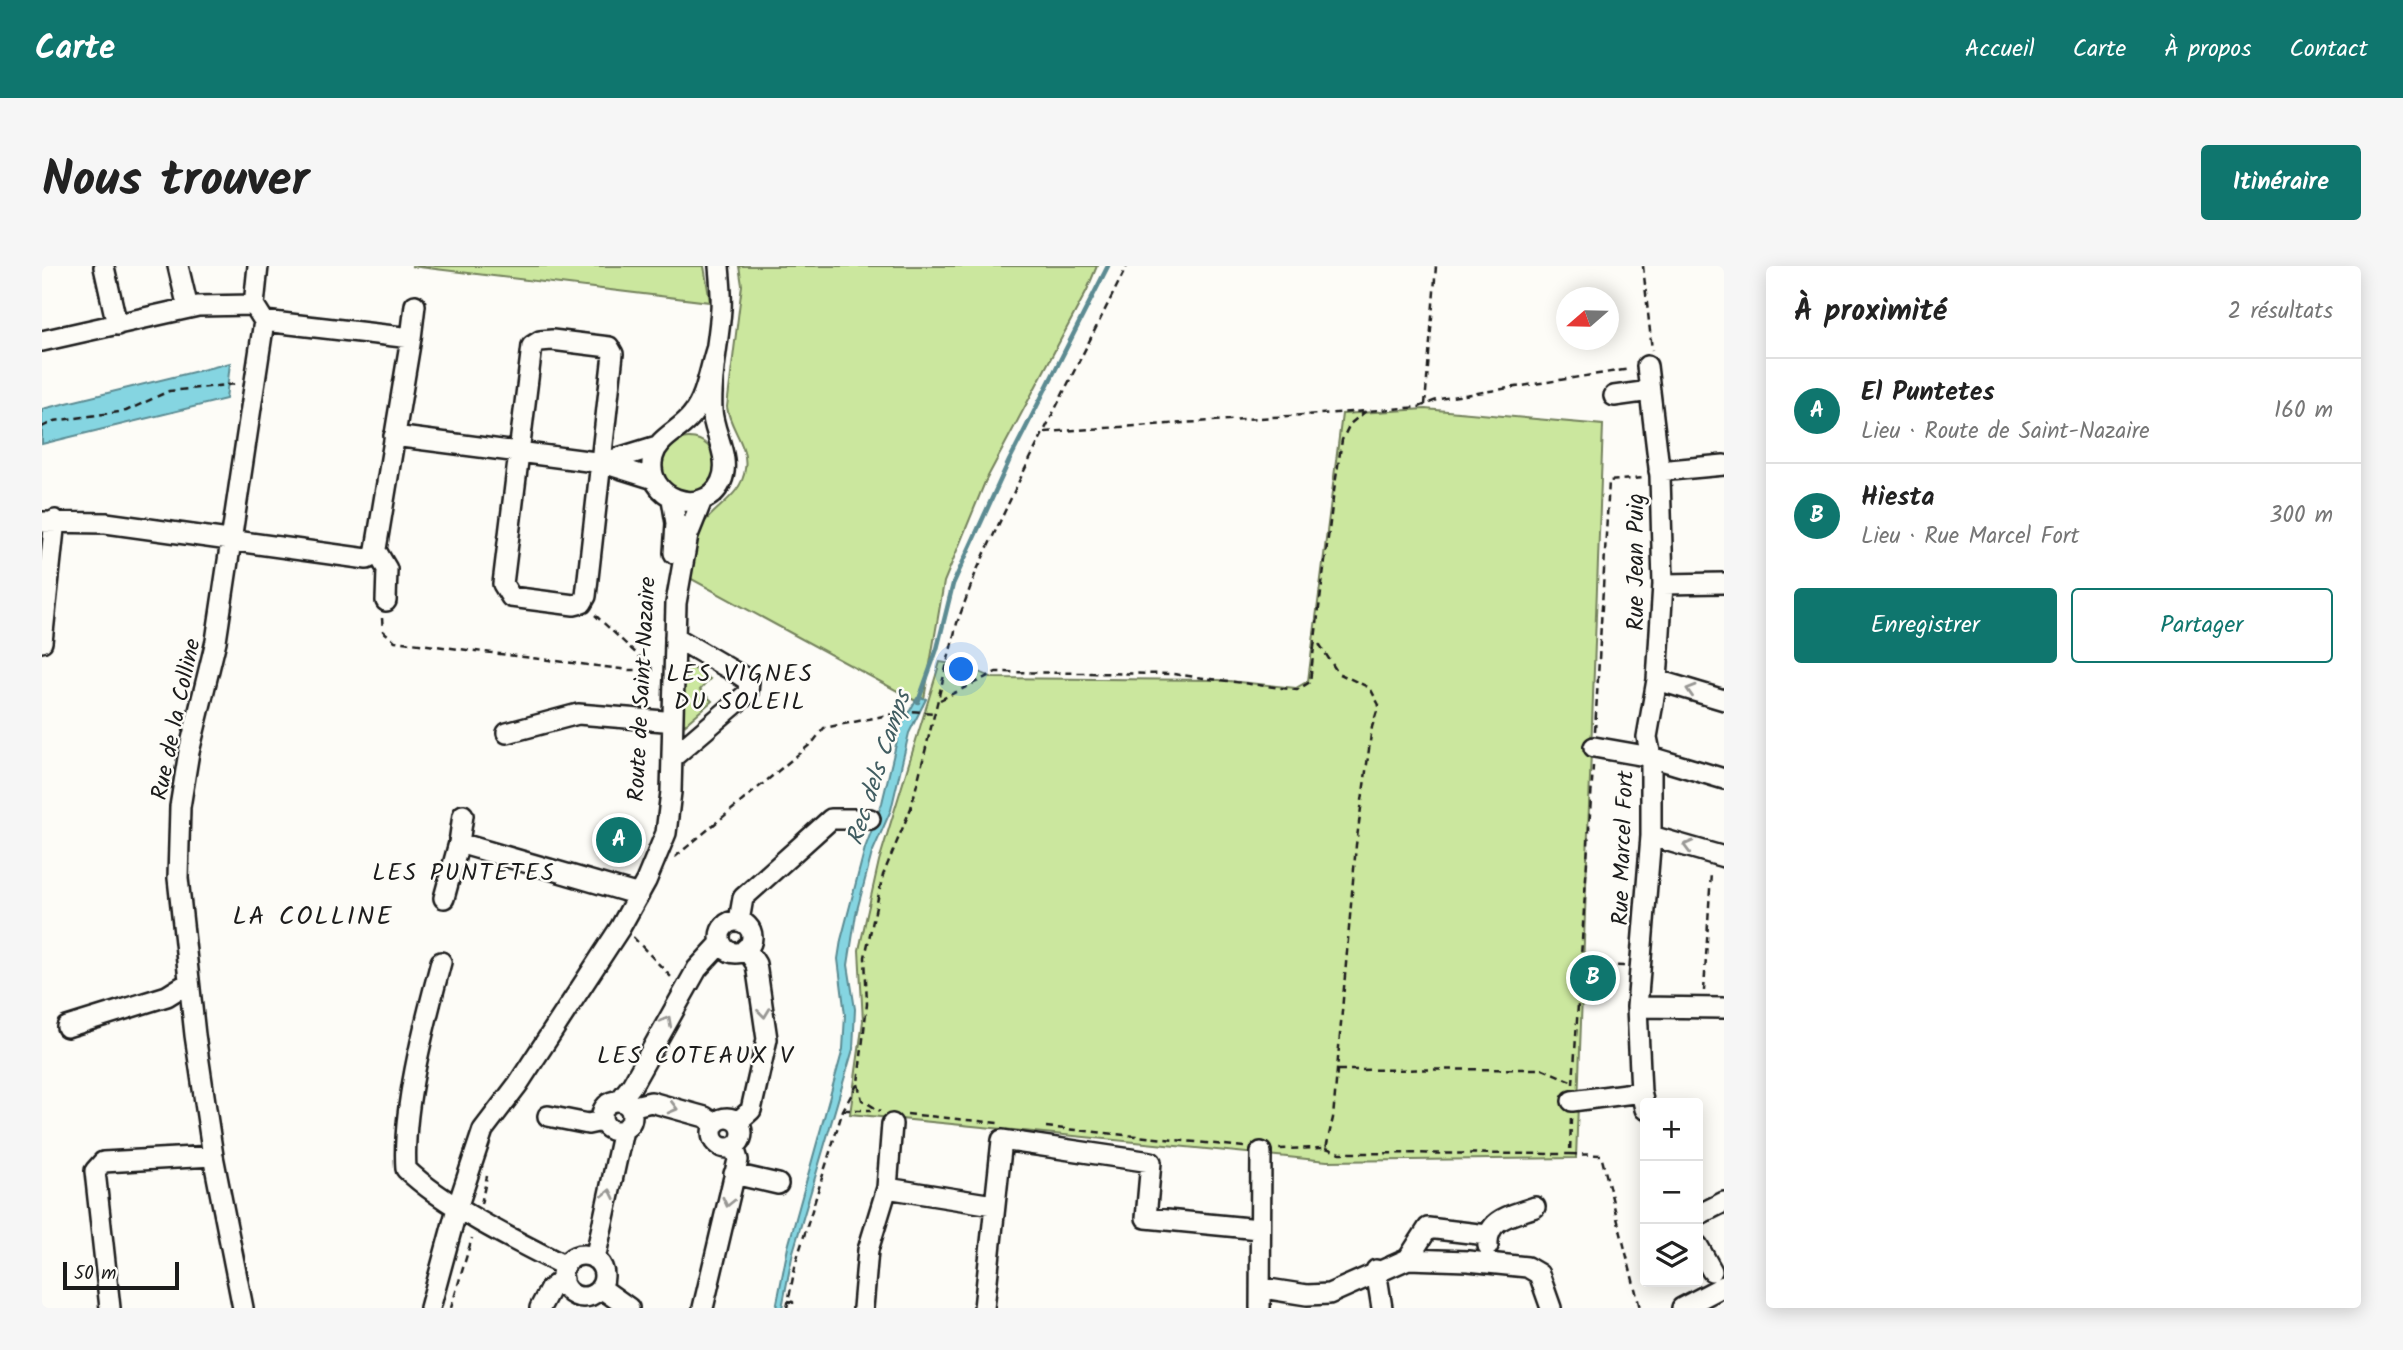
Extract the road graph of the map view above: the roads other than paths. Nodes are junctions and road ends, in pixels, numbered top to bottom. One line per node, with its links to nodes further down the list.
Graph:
1 (178, 266): 6 (street)
2 (258, 266): 7 (street, Rue de la Colline)
3 (719, 266): 11 (street)
4 (104, 267): 8 (street)
5 (415, 305): 9 (street)
6 (188, 308): 7 (street); 8 (street)
7 (259, 313): 9 (street); 27 (street, Rue de la Colline)
8 (117, 325): 10 (street)
9 (411, 338): 16 (street)
10 (42, 341)
11 (716, 351): 15 (street); 18 (street)
12 (1647, 366): 13 (street, Rue Jean Puig)
13 (1650, 391): 14 (street); 22 (street, Rue Jean Puig)
14 (1615, 396)
15 (673, 433): 17 (street); 18 (street)
16 (394, 436): 19 (street); 28 (street)
17 (657, 446): 20 (street); 23 (street)
18 (721, 449): 25 (street)
19 (518, 453): 20 (street); 20 (street); 20 (street)
20 (603, 463): 23 (street)
21 (1724, 465): 22 (street)
22 (1660, 473): 30 (street, Rue Jean Puig)
23 (654, 479): 24 (street)
24 (672, 499): 25 (street); 36 (street, Route de Saint-Nazaire)
25 (702, 500): 32 (street, Route de Saint-Nazaire)
26 (48, 521): 27 (street); 33 (street)
27 (230, 540): 28 (street); 53 (street, Rue de la Colline)
28 (377, 552): 31 (street)
29 (1724, 583): 30 (street)
30 (1663, 584): 34 (street, Rue Jean Puig)
31 (386, 601)
32 (675, 637): 40 (street, Route de Saint-Nazaire); 40 (street)
33 (42, 642)
34 (1657, 680): 35 (street, one-way to 34); 39 (street, Rue Jean Puig)
35 (1724, 700)
36 (664, 721): 37 (street); 47 (street, Route de Saint-Nazaire)
37 (507, 733)
38 (1594, 747): 39 (street)
39 (1651, 757): 41 (street); 44 (street, Rue Marcel Fort)
40 (672, 758): 47 (street, Route de Saint-Nazaire)
41 (1724, 779)
42 (463, 815): 45 (street)
43 (870, 820): 49 (street)
44 (1651, 836): 46 (street, one-way to 44); 54 (street, Rue Marcel Fort)
45 (459, 843): 47 (street); 48 (street)
46 (1718, 855)
47 (643, 888): 77 (street, Route de Saint-Nazaire)
48 (444, 898)
49 (739, 921): 50 (street); 51 (street)
50 (722, 943): 51 (street); 60 (street, one-way to 50)
51 (746, 948): 63 (street, one-way to 63)
52 (441, 962): 77 (street)
53 (188, 983): 56 (street); 69 (street, Rue de la Colline)
54 (1637, 1007): 55 (street); 58 (street, Rue Marcel Fort)
55 (1724, 1008)
56 (67, 1027)
57 (1572, 1091): 59 (street)
58 (1643, 1098)
59 (1640, 1100)
60 (625, 1104): 64 (street); 65 (street, one-way to 65); 66 (street)
61 (548, 1116): 64 (street)
62 (889, 1116): 72 (street)
63 (735, 1120): 65 (street); 67 (street)
64 (602, 1121): 66 (street)
65 (715, 1124): 67 (street)
66 (623, 1130): 81 (street, one-way to 66)
67 (734, 1147): 70 (street)
68 (1263, 1151): 78 (street)
69 (213, 1156): 89 (street); 90 (street, Rue de la Colline)
70 (734, 1174): 71 (street); 95 (street, one-way to 95)
71 (778, 1184)
72 (887, 1188): 74 (street); 96 (street)
73 (1724, 1202): 76 (street)
74 (993, 1205): 78 (street); 97 (street)
75 (1535, 1207): 79 (street)
76 (1703, 1212)
77 (469, 1213): 85 (street); 91 (street, Route de Saint-Nazaire); 92 (street, Route de Saint-Nazaire)
78 (1259, 1229): 88 (street)
79 (1488, 1235): 82 (street); 83 (street)
80 (1703, 1255): 86 (street)
81 (595, 1259): 85 (street); 87 (street)
82 (1408, 1259): 83 (street); 84 (street)
83 (1490, 1262): 100 (street)
84 (1376, 1270): 88 (street); 99 (street)
85 (564, 1272): 87 (street); 93 (street)
86 (1718, 1279): 101 (street)
87 (601, 1288): 94 (street)
88 (1262, 1288): 98 (street)
89 (110, 1308)
90 (243, 1308)
91 (430, 1308)
92 (444, 1308)
93 (540, 1308)
94 (629, 1308)
95 (703, 1308)
96 (863, 1308)
97 (985, 1308)
98 (1260, 1308)
99 (1382, 1308)
100 (1551, 1308)
101 (1682, 1308)

